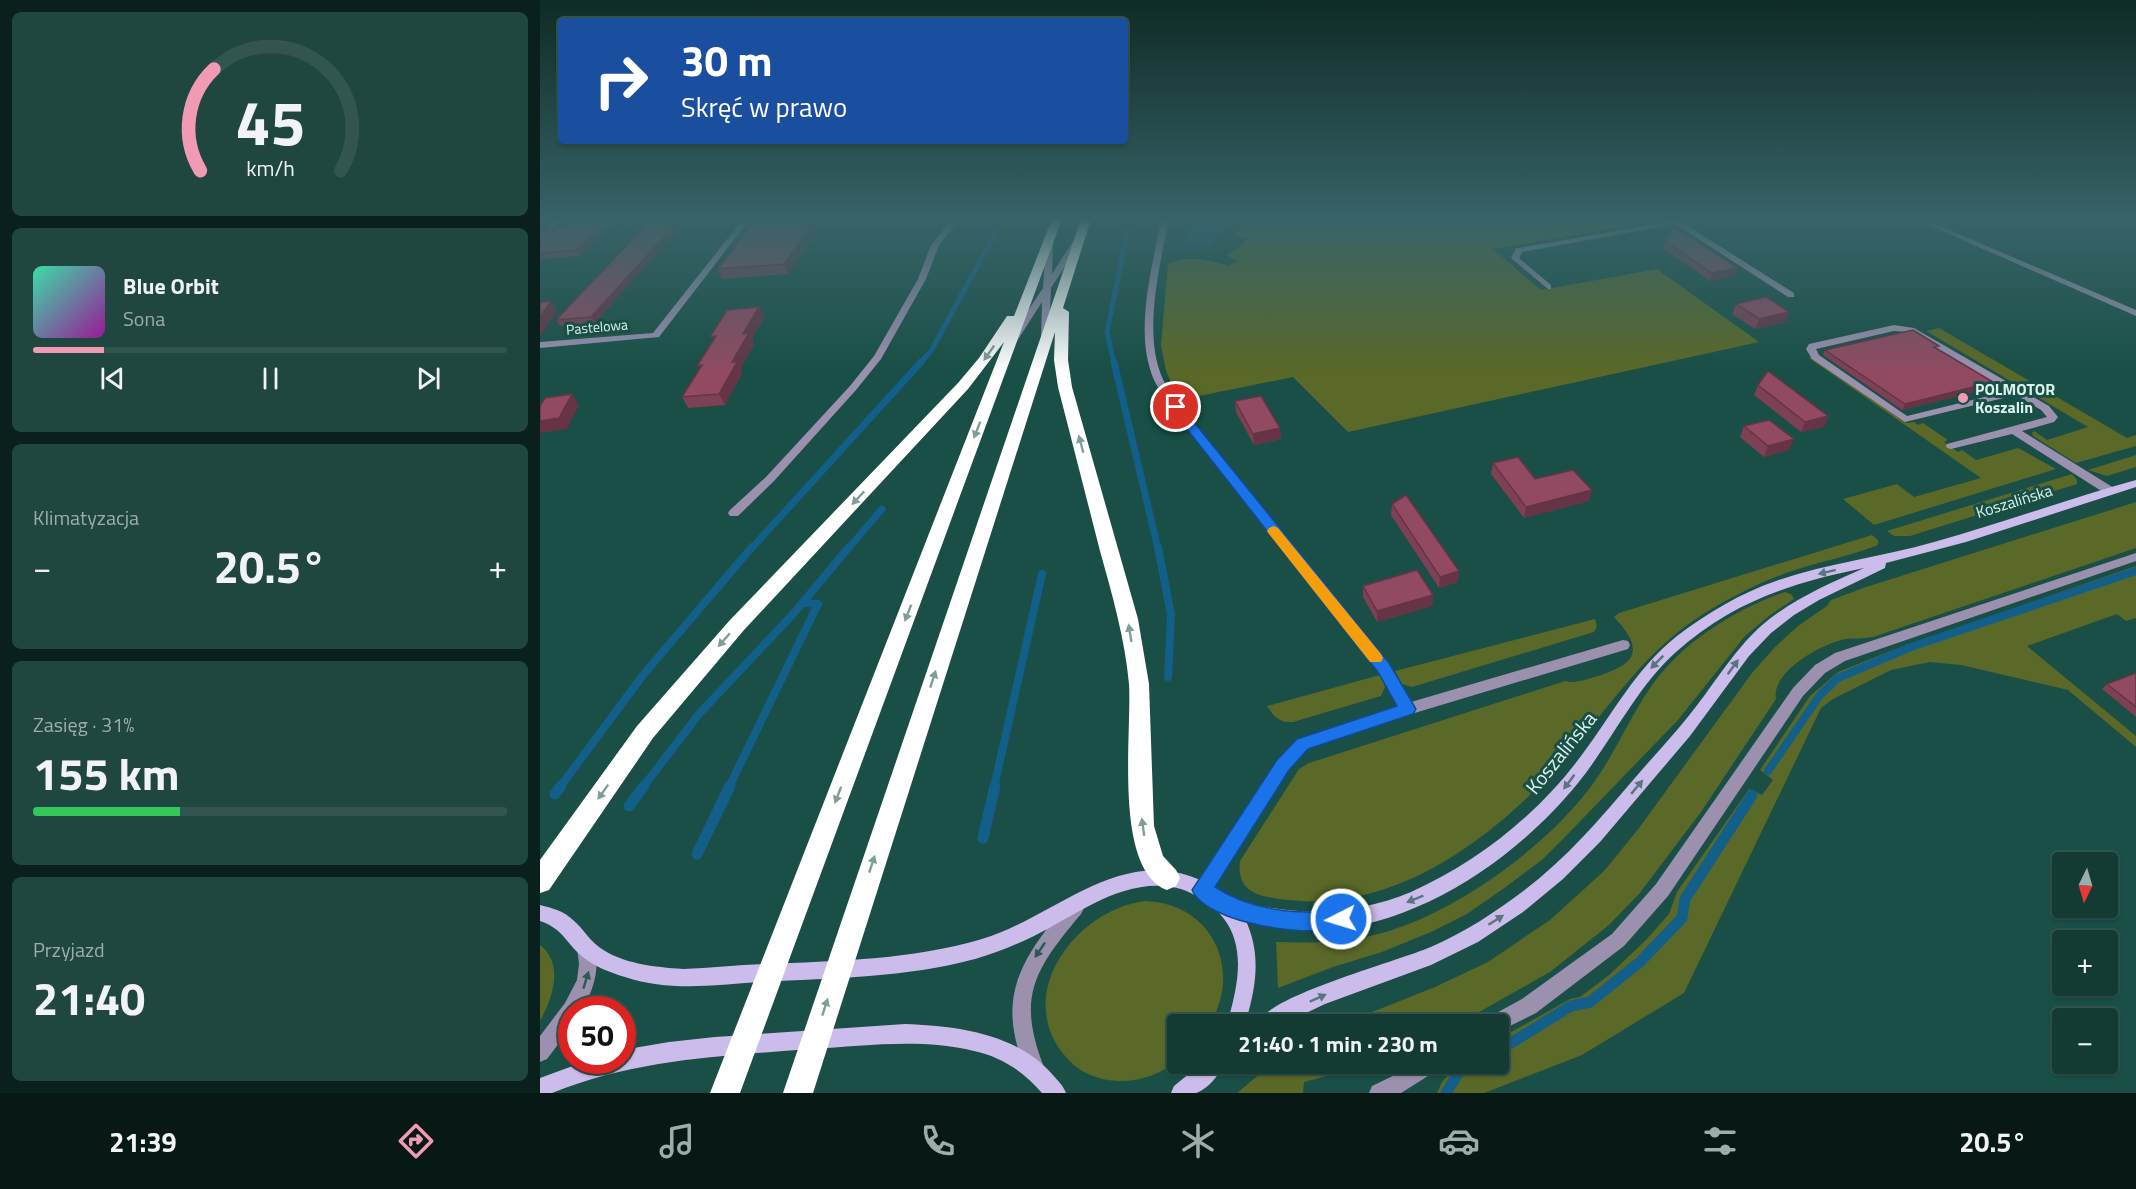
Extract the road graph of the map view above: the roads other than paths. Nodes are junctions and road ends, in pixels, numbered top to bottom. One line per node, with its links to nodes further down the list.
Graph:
1 (706, 270): 13 (street, Pastelowa)
2 (925, 270): 19 (street)
3 (1048, 270): 9 (highway)
4 (1059, 270): 9 (highway)
5 (1157, 270): 23 (street)
6 (1529, 270): 10 (street)
7 (1752, 270): 11 (street)
8 (2036, 270): 12 (street)
9 (1048, 287): 24 (highway, one-way to 9); 25 (highway, one-way to 25); 43 (highway, one-way to 9); 44 (highway, one-way to 44)
10 (1548, 287)
11 (1791, 295)
12 (2136, 314)
13 (540, 345)
14 (2018, 393): 14 (street); 15 (street)
15 (2014, 430): 16 (street); 18 (street)
16 (1951, 446)
17 (2136, 483): 18 (main road, Koszalińska)
18 (2110, 491): 20 (main road, Koszalińska)
19 (734, 513)
20 (1904, 555): 28 (main road, Koszalińska, one-way to 28); 33 (main road, Koszalińska, one-way to 20)
21 (2136, 557): 34 (street)
22 (1623, 645): 23 (street)
23 (1408, 709): 26 (street)
24 (1167, 878): 26 (main road); 27 (main road)
25 (540, 881)
26 (1202, 890): 28 (main road)
27 (1077, 905): 30 (main road); 38 (street, one-way to 38)
28 (1227, 906): 32 (main road)
29 (540, 913): 30 (main road)
30 (586, 947): 31 (street, one-way to 30)
31 (579, 996)
32 (1238, 1014)
33 (1282, 1014)
34 (1509, 1016)
35 (558, 1028): 36 (street)
36 (540, 1052)
37 (636, 1057): 38 (main road)
38 (1035, 1070): 45 (main road)
39 (576, 1074): 42 (main road)
40 (1205, 1074): 46 (main road)
41 (1414, 1074): 47 (street)
42 (540, 1088)
43 (800, 1088)
44 (726, 1090)
45 (1056, 1093)
46 (1180, 1093)
47 (1379, 1093)

